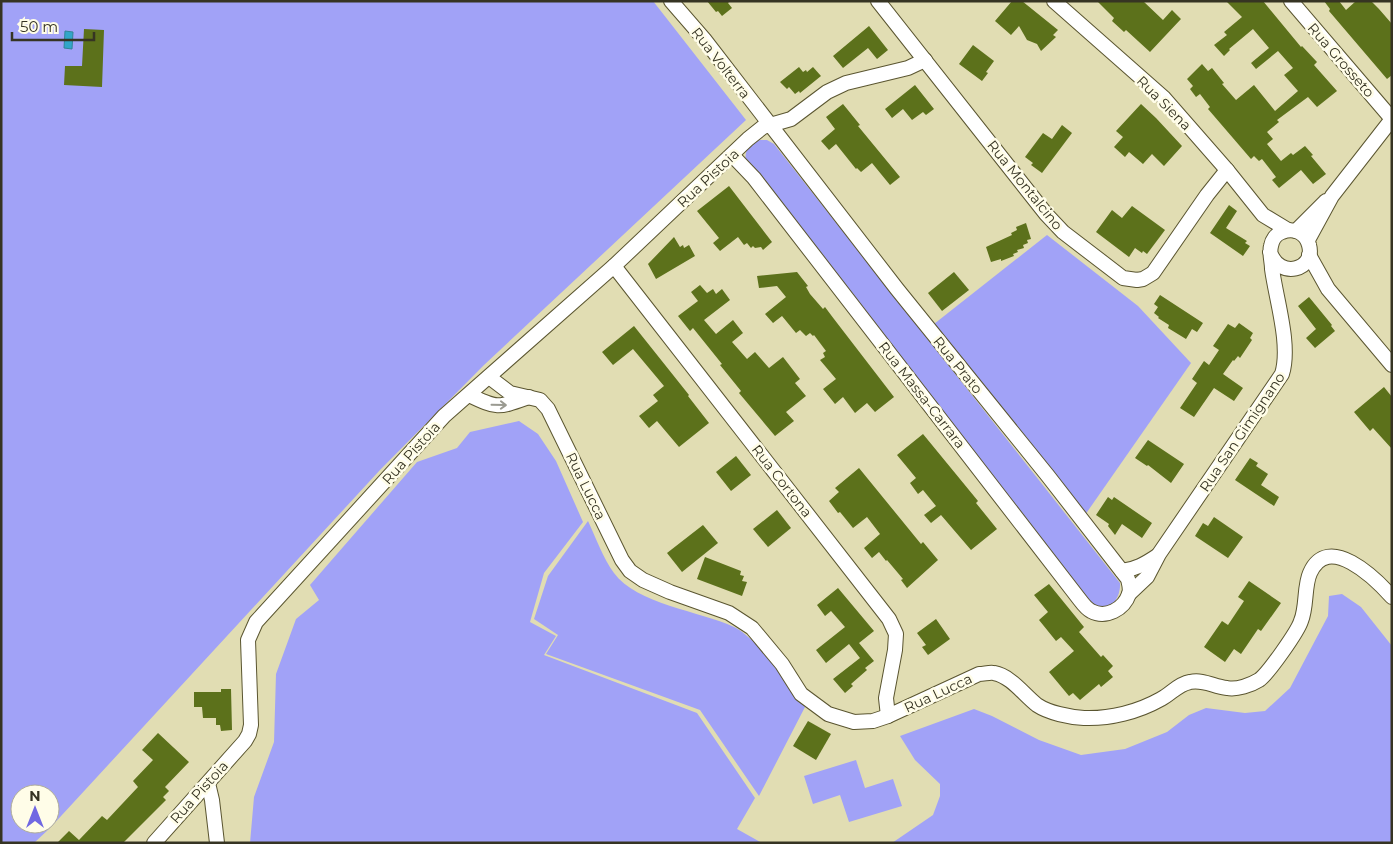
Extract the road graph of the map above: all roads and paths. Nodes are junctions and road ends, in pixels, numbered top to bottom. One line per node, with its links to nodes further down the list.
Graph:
1 (672, 1): 7 (street, Rua Volterra)
2 (878, 1): 5 (street, Rua Montalcino)
3 (1054, 1): 9 (street, Rua Siena)
4 (1291, 1): 6 (street, Rua Grosseto)
5 (925, 60): 7 (street, Rua Pistoia); 9 (street, Rua Montalcino)
6 (1392, 119): 10 (street)
7 (771, 125): 8 (street, Rua Pistoia); 25 (street, Rua Prato)
8 (732, 154): 16 (street, Rua Pistoia); 26 (street, Rua Massa-Carrara)
9 (1227, 170): 11 (street, Rua Siena)
10 (1332, 196): 12 (street); 13 (street)
11 (1263, 215): 12 (street, Rua Siena); 14 (street, Rua Siena)
12 (1292, 230): 13 (street); 14 (street)
13 (1308, 240): 15 (street)
14 (1271, 248): 17 (street); 19 (street, Rua San Gimignano)
15 (1309, 255): 17 (street); 18 (street)
16 (614, 266): 21 (street, Rua Pistoia); 28 (street, Rua Cortona)
17 (1295, 269): 18 (street); 19 (street, Rua San Gimignano)
18 (1328, 289): 20 (street)
19 (1278, 298): 24 (street, Rua San Gimignano)
20 (1392, 365)
21 (489, 377): 22 (street, Rua Pistoia); 23 (street, Rua Lucca)
22 (469, 394): 23 (street, one-way to 23); 29 (street, Rua Pistoia)
23 (529, 397): 28 (street, Rua Lucca)
24 (1159, 554): 25 (street, Rua San Gimignano); 26 (street, Rua San Gimignano)
25 (1122, 571): 26 (street, Rua Prato)
26 (1129, 594)
27 (1392, 597): 28 (street, Rua Lucca)
28 (888, 716)
29 (208, 784): 30 (street, Rua Pistoia); 31 (street)
30 (154, 843)
31 (217, 843)

